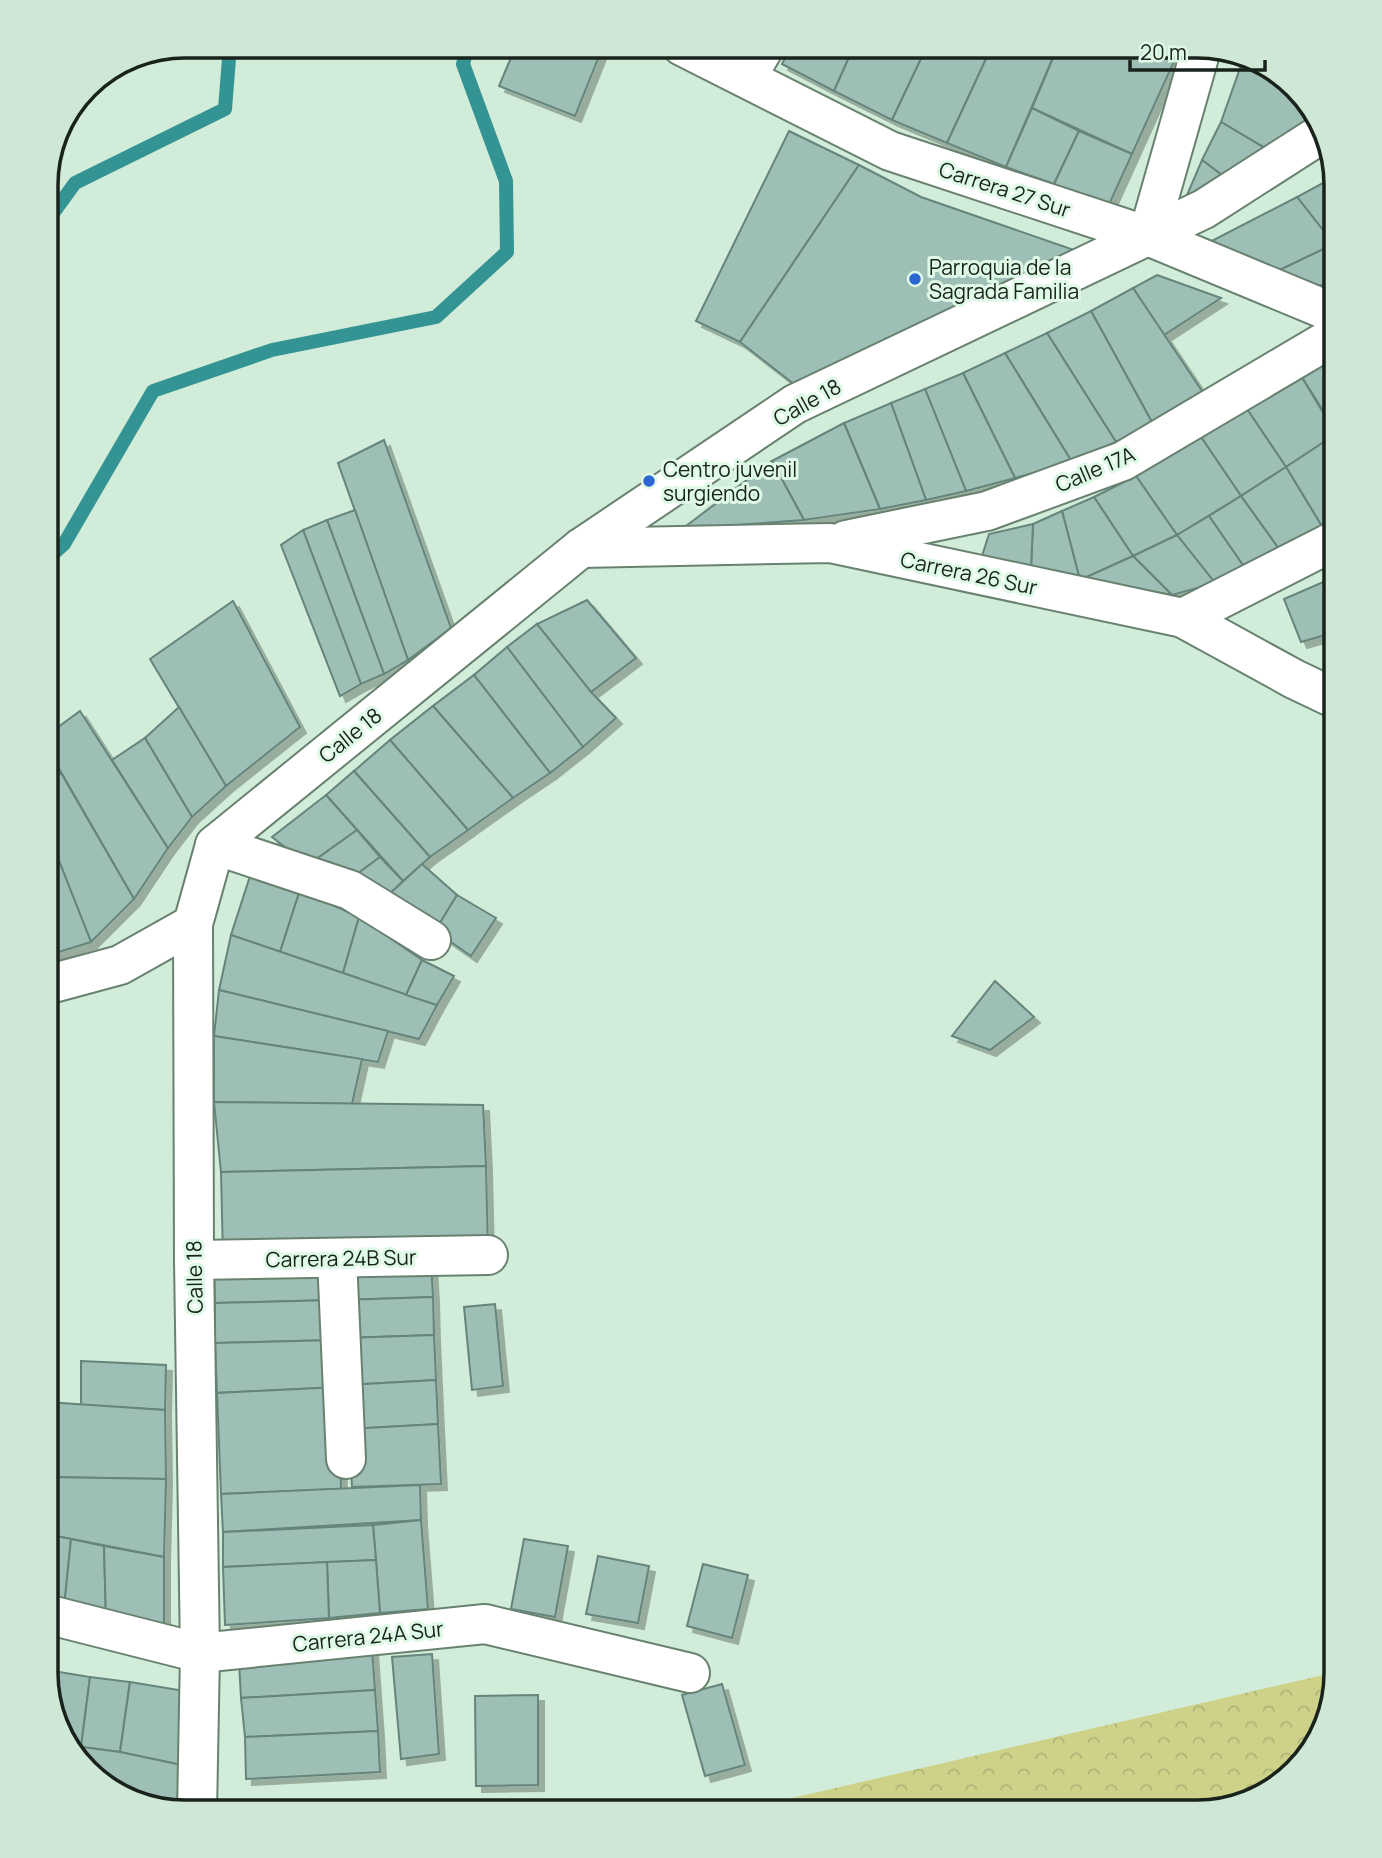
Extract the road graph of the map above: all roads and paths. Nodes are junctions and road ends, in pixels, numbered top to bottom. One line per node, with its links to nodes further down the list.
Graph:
1 (705, 58): 4 (street, Carrera 27 Sur)
2 (758, 58): 4 (street)
3 (1199, 58): 6 (street)
4 (746, 78): 6 (street, Carrera 27 Sur)
5 (1315, 138): 6 (street, Calle 18)
6 (1148, 236): 7 (street, Carrera 27 Sur); 11 (street, Calle 18)
7 (1324, 309)
8 (1324, 342): 9 (street, Calle 17A)
9 (830, 543): 11 (street, Carrera 26 Sur); 12 (street, Carrera 26 Sur)
10 (1324, 546): 12 (street)
11 (580, 548): 14 (street, Calle 18)
12 (1183, 618): 13 (street, Carrera 26 Sur)
13 (1324, 693)
14 (215, 845): 15 (street, Calle 18); 16 (street)
15 (193, 924): 17 (street); 20 (street, Calle 18)
16 (431, 940)
17 (58, 982)
18 (488, 1255): 19 (street, Carrera 24B Sur)
19 (337, 1258): 20 (street, Carrera 24B Sur); 21 (street)
20 (194, 1260): 23 (street, Calle 18)
21 (346, 1459)
22 (58, 1617): 23 (street, Carrera 24A Sur)
23 (200, 1653): 24 (street, Carrera 24A Sur); 25 (street, Calle 18)
24 (690, 1673)
25 (197, 1800)

